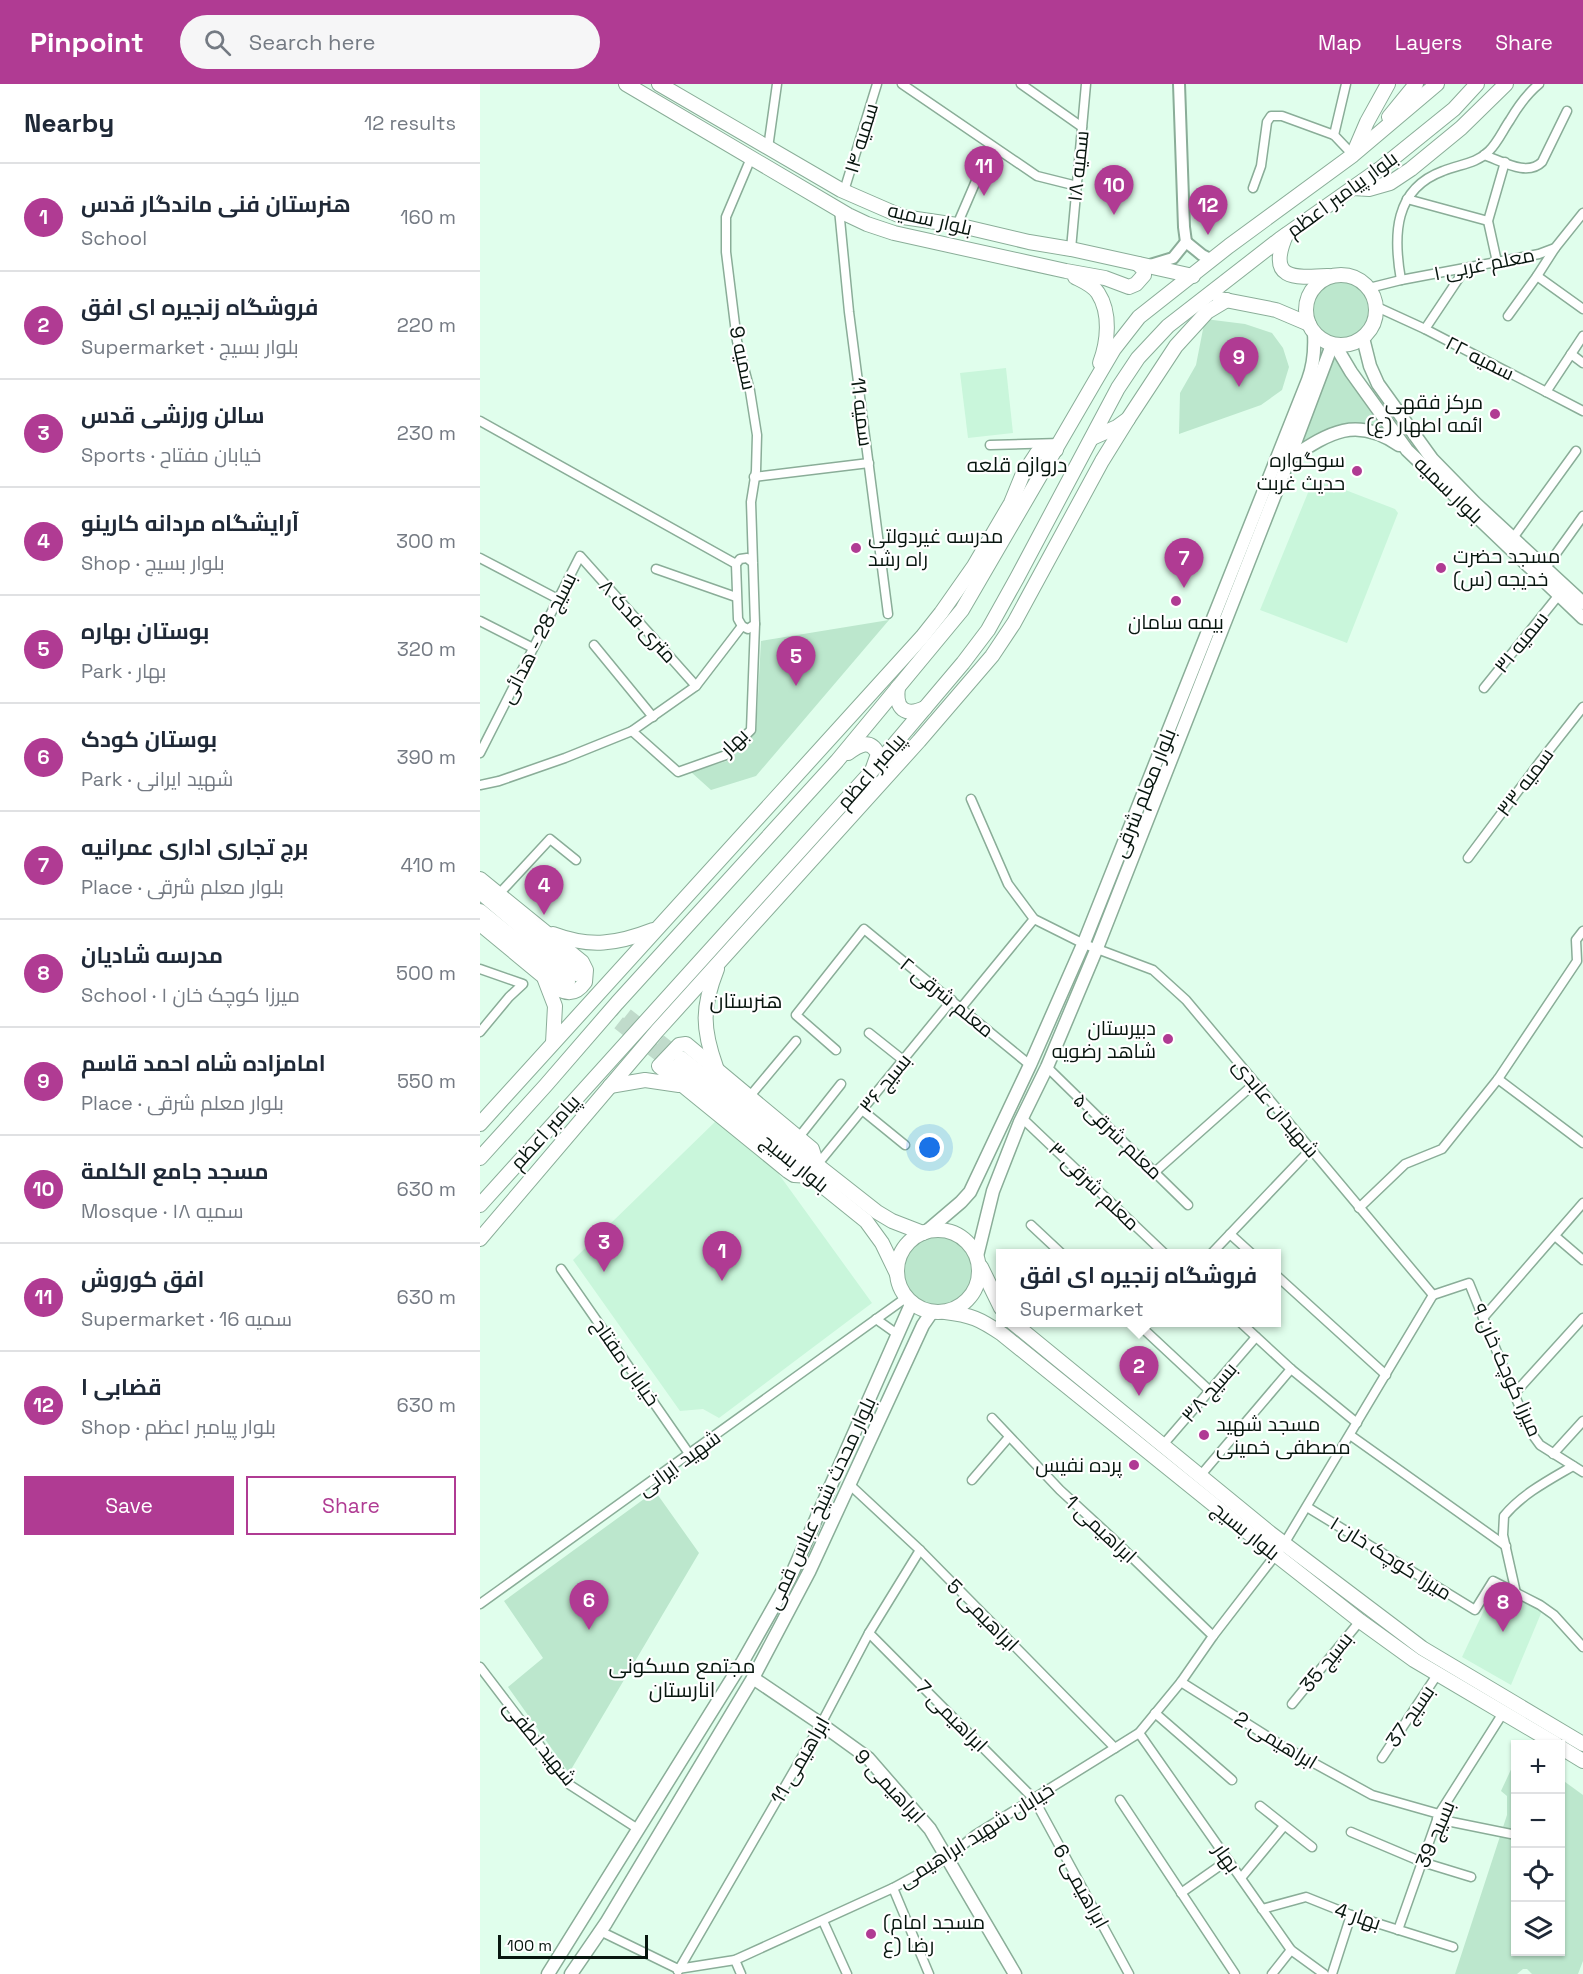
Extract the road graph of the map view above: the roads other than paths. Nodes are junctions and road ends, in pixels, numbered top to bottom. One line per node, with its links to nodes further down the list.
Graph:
1 (626, 84): 24 (main road, بلوار سمیه)
2 (659, 84): 21 (main road, بلوار سمیه)
3 (777, 84): 21 (street)
4 (878, 84): 29 (street, سمیه ۱۴)
5 (902, 84): 20 (street)
6 (1021, 84): 17 (street)
7 (1086, 84): 17 (street, سمیه ۱۸)
8 (1179, 84): 36 (street)
9 (1346, 84): 18 (street)
10 (1388, 84): 22 (main road)
11 (1416, 84): 19 (main road)
12 (1477, 84): 28 (main road, بلوار پیامبر اعظم)
13 (1506, 84): 28 (main road)
14 (1539, 84): 23 (street)
15 (1435, 87): 19 (main road)
16 (1567, 111): 25 (street)
17 (1082, 128): 26 (street, سمیه ۱۸)
18 (1334, 135): 22 (street); 27 (street)
19 (1371, 139): 22 (main road, بلوار پیامبر اعظم)
20 (991, 146): 26 (street); 34 (street)
21 (768, 148): 29 (main road, بلوار سمیه)
22 (1353, 155): 39 (main road, بلوار پیامبر اعظم)
23 (1484, 155): 25 (street); 30 (street)
24 (752, 158): 31 (main road, بلوار سمیه); 76 (street, سمیه 9)
25 (1505, 162): 33 (street)
26 (1077, 186): 38 (street, سمیه ۱۸)
27 (1253, 188)
28 (1353, 188): 35 (main road, بلوار پیامبر اعظم)
29 (844, 191): 34 (main road, بلوار سمیه)
30 (1407, 199): 33 (street); 47 (street)
31 (839, 209): 43 (main road, بلوار سمیه); 75 (street, سمیه 11)
32 (1583, 213): 37 (street, معلم غربی ۱)
33 (1488, 221): 40 (street)
34 (957, 225): 38 (main road, بلوار سمیه)
35 (1286, 234): 45 (main road); 50 (main road, بلوار پیامبر اعظم)
36 (1186, 242): 39 (street); 41 (street)
37 (1555, 248): 40 (street, معلم غربی ۱); 46 (street)
38 (1071, 249): 41 (main road, بلوار سمیه)
39 (1212, 260): 44 (main road, بلوار پیامبر اعظم)
40 (1497, 262): 42 (street, معلم غربی ۱)
41 (1142, 265): 43 (main road, بلوار سمیه); 44 (main road, بلوار سمیه)
42 (1465, 269): 47 (street, معلم غربی ۱); 57 (street)
43 (1066, 271): 64 (main road)
44 (1193, 276): 49 (main road, بلوار پیامبر اعظم)
45 (1331, 276): 48 (main road); 56 (main road)
46 (1537, 276): 54 (street); 55 (street)
47 (1401, 280): 48 (street, معلم غربی ۱)
48 (1369, 288): 53 (main road)
49 (1172, 291): 64 (main road, پیامبر اعظم)
50 (1203, 297): 51 (main road); 52 (main road, پیامبر اعظم)
51 (1227, 300): 56 (main road); 61 (main road)
52 (1190, 307): 61 (main road); 69 (main road, پیامبر اعظم)
53 (1377, 307): 57 (street, سمیه ۲۲); 59 (main road)
54 (1583, 309)
55 (1508, 316)
56 (1311, 329): 60 (main road); 119 (main road, بلوار معلم شرقی)
57 (1425, 329): 65 (street, سمیه ۲۲)
58 (1583, 336): 62 (street)
59 (1363, 338): 60 (main road); 78 (main road, بلوار سمیه)
60 (1333, 345): 72 (main road, بلوار سمیه); 74 (main road, بلوار معلم شرقی)
61 (1176, 346): 67 (main road)
62 (1571, 354): 63 (street); 65 (street)
63 (1583, 363)
64 (1094, 383): 71 (main road, پیامبر اعظم)
65 (1546, 392): 66 (street, سمیه ۲۲)
66 (1583, 411)
67 (1128, 419): 69 (main road); 122 (main road)
68 (480, 421): 82 (street)
69 (1092, 438): 100 (main road, پیامبر اعظم)
70 (990, 445): 71 (street)
71 (1058, 446): 97 (main road, پیامبر اعظم); 116 (main road)
72 (1407, 450): 74 (main road); 85 (main road, بلوار سمیه)
73 (1576, 451): 78 (street)
74 (1289, 459): 120 (main road, بلوار معلم شرقی)
75 (868, 463): 76 (street); 89 (street, سمیه 11)
76 (754, 477): 81 (street, سمیه 9)
77 (1583, 516): 84 (street)
78 (1513, 538): 84 (main road, بلوار سمیه)
79 (580, 556): 87 (street, بسیج 28 - هدائی); 96 (street, ۸ متری فدک)
80 (480, 558): 87 (street)
81 (753, 563): 82 (street); 92 (street, سمیه 9)
82 (735, 564): 86 (street)
83 (656, 569): 86 (street)
84 (1545, 569): 88 (main road, بلوار سمیه)
85 (1558, 596): 90 (main road, بلوار سمیه); 98 (street, سمیه ۳۱)
86 (736, 597): 93 (street)
87 (558, 599): 95 (street, بسیج 28 - هدائی)
88 (1583, 603)
89 (888, 614)
90 (1583, 618)
91 (480, 621): 95 (street)
92 (755, 624): 93 (street); 102 (street, بهار)
93 (742, 626): 96 (street)
94 (594, 645): 101 (street)
95 (533, 648): 103 (street, بسیج 28 - هدائی)
96 (696, 686): 101 (street)
97 (898, 687): 100 (main road); 104 (main road, پیامبر اعظم)
98 (1484, 688)
99 (1583, 707): 108 (street, سمیه ۳۳)
100 (925, 708): 105 (main road, پیامبر اعظم)
101 (653, 717): 102 (street)
102 (632, 731): 106 (street)
103 (480, 753)
104 (837, 761): 105 (main road); 152 (main road, پیامبر اعظم)
105 (870, 773): 130 (main road, پیامبر اعظم)
106 (480, 785)
107 (971, 799): 114 (street)
108 (1468, 858)
109 (576, 860): 112 (street)
110 (480, 879): 112 (main road)
111 (480, 892): 113 (main road)
112 (499, 894): 117 (main road)
113 (480, 911)
114 (1034, 919): 119 (street, شهیدان عابدی); 126 (street)
115 (480, 924): 124 (main road)
116 (658, 928): 117 (main road); 131 (main road)
117 (542, 930): 124 (main road)
118 (1583, 931): 121 (street)
119 (1084, 944): 120 (street, شهیدان عابدی); 136 (main road, بلوار معلم شرقی)
120 (1097, 948): 137 (main road, بلوار معلم شرقی); 140 (street, شهیدان عابدی)
121 (1580, 961): 139 (street)
122 (720, 962): 133 (main road); 138 (main road)
123 (480, 969): 127 (street)
124 (545, 978): 131 (main road)
125 (952, 1000): 126 (street, معلم شرقی ۲); 132 (street, معلم شرقی ۲); 134 (street, بسیج ۳۶)
126 (961, 1008): 136 (street, معلم شرقی ۲)
127 (480, 1032)
128 (868, 1033): 134 (street)
129 (795, 1041): 144 (street)
130 (628, 1042): 133 (main road); 156 (main road, پیامبر اعظم)
131 (553, 1043): 147 (main road)
132 (836, 1050)
133 (640, 1051): 142 (main road)
134 (903, 1060): 145 (street, بسیج ۳۶)
135 (678, 1062): 153 (main road, بلوار بسیج)
136 (1030, 1065): 160 (main road, بلوار معلم شرقی)
137 (1047, 1067): 146 (main road, بلوار معلم شرقی); 154 (street, معلم شرقی ۵)
138 (717, 1069): 143 (main road); 144 (main road)
139 (1498, 1079): 149 (street); 158 (street)
140 (1255, 1083): 151 (street, شهیدان عابدی); 154 (street)
141 (841, 1084): 148 (street)
142 (610, 1086): 143 (main road); 163 (main road)
143 (683, 1086): 153 (main road)
144 (750, 1096): 148 (main road)
145 (862, 1110): 150 (street); 153 (street, بسیج ۳۶)
146 (1022, 1118): 165 (street, معلم شرقی ۳); 168 (main road, بلوار معلم شرقی)
147 (480, 1124)
148 (799, 1137): 153 (main road)
149 (1583, 1143)
150 (905, 1145)
151 (1310, 1150): 158 (street, شهیدان عابدی); 161 (street)
152 (480, 1158)
153 (814, 1170): 160 (main road, بلوار بسیج); 171 (main road, بلوار بسیج)
154 (1156, 1171): 157 (street, معلم شرقی ۵)
155 (1583, 1203): 162 (street)
156 (480, 1205)
157 (1188, 1205)
158 (1359, 1208): 173 (street, شهیدان عابدی)
159 (1032, 1225): 164 (street)
160 (925, 1232): 168 (main road); 171 (main road)
161 (1230, 1234): 166 (street); 167 (street)
162 (1555, 1236): 169 (street); 177 (street)
163 (480, 1239)
164 (1057, 1249)
165 (1160, 1249)
166 (1216, 1249)
167 (1246, 1249)
168 (978, 1259): 174 (main road); 176 (main road)
169 (1583, 1260)
170 (561, 1269): 196 (street, خیابان مفتاح)
171 (897, 1274): 175 (main road)
172 (1281, 1280): 186 (street)
173 (1433, 1295): 177 (street, میرزا کوچک خان ۹); 186 (street, خیابان شهید ابراهیمی)
174 (996, 1297)
175 (909, 1300): 176 (main road); 179 (street, شهید ایرانی); 183 (main road, بلوار محدث شیخ عباس قمی)
176 (938, 1312): 201 (main road); 203 (main road, بلوار بسیج)
177 (1483, 1317): 188 (street, میرزا کوچک خان ۹)
178 (1583, 1318): 188 (street)
179 (876, 1319): 183 (street); 196 (street, شهید ایرانی)
180 (1017, 1327): 194 (main road, بلوار بسیج)
181 (1140, 1327): 187 (street)
182 (1245, 1327): 184 (street)
183 (897, 1334): 234 (main road, بلوار محدث شیخ عباس قمی)
184 (1256, 1337): 185 (street); 187 (street, بسیج ۳۸)
185 (1292, 1369): 191 (street); 199 (street)
186 (1386, 1375): 191 (street, خیابان شهید ابراهیمی)
187 (1210, 1391): 194 (street, بسیج ۳۸)
188 (1514, 1394): 195 (street, میرزا کوچک خان ۹)
189 (992, 1418): 193 (street, ابراهیمی 1)
190 (1583, 1421): 195 (street)
191 (1357, 1423): 192 (street, خیابان شهید ابراهیمی)
192 (1350, 1435): 202 (street, خیابان شهید ابراهیمی); 204 (street)
193 (1009, 1437): 200 (street); 211 (street, ابراهیمی 1)
194 (1162, 1446): 199 (main road, بلوار بسیج)
195 (1553, 1454): 197 (street, میرزا کوچک خان ۹)
196 (690, 1455): 208 (street, شهید ایرانی)
197 (1573, 1466): 198 (street, میرزا کوچک خان ۹); 204 (street)
198 (1583, 1472)
199 (1200, 1476): 203 (main road, بلوار بسیج)
200 (972, 1480)
201 (849, 1484): 205 (street, ابراهیمی 5); 215 (main road)
202 (1307, 1507): 203 (street, خیابان شهید ابراهیمی); 207 (street, میرزا کوچک خان ۱)
203 (1274, 1545): 206 (main road, بلوار بسیج); 211 (street, خیابان شهید ابراهیمی)
204 (1506, 1546): 207 (street)
205 (920, 1550): 210 (street, ابراهیمی 11); 224 (street, ابراهیمی 5)
206 (1294, 1561): 209 (main road, بلوار بسیج); 223 (main road, بلوار بسیج)
207 (1516, 1593): 212 (street)
208 (480, 1604)
209 (1360, 1621): 214 (main road, بلوار بسیج); 217 (street, بسیج 35)
210 (869, 1633): 220 (street, ابراهیمی 11); 229 (street, ابراهیمی 7)
211 (1213, 1636): 216 (street, خیابان شهید ابراهیمی)
212 (1583, 1647)
213 (480, 1667): 234 (street, شهید لطفی)
214 (1437, 1675): 219 (main road, بلوار بسیج); 226 (street, بسیج 37)
215 (753, 1678): 220 (main road, ابراهیمی 9); 249 (main road)
216 (1181, 1682): 218 (street, خیابان شهید ابراهیمی); 232 (street, ابراهیمی 2)
217 (1292, 1704)
218 (1155, 1713): 221 (street, خیابان شهید ابراهیمی); 228 (street)
219 (1503, 1713): 222 (main road, بلوار بسیج); 232 (street, بسیج 39)
220 (821, 1724): 238 (main road, ابراهیمی 9); 253 (street, ابراهیمی 11)
221 (1139, 1732): 224 (street, خیابان شهید ابراهیمی); 239 (street, بهار)
222 (1549, 1740)
223 (1583, 1744)
224 (1115, 1748): 229 (street, خیابان شهید ابراهیمی)
225 (1565, 1750): 227 (main road)
226 (1382, 1758)
227 (1583, 1761)
228 (1232, 1780)
229 (1034, 1799): 238 (street, خیابان شهید ابراهیمی); 260 (street, ابراهیمی 6)
230 (1120, 1800): 244 (street)
231 (1260, 1806): 233 (street)
232 (1438, 1816): 236 (street, ابراهیمی 2); 240 (street, بسیج 39)
233 (1284, 1826): 237 (street); 242 (street)
234 (638, 1829): 254 (main road, بلوار محدث شیخ عباس قمی)
235 (1351, 1832): 240 (street)
236 (1511, 1834)
237 (1312, 1847)
238 (948, 1858): 243 (street, خیابان شهید ابراهیمی); 259 (main road, ابراهیمی 9)
239 (1228, 1860): 242 (street, بهار); 244 (street)
240 (1422, 1862): 241 (street); 248 (street, بسیج 39)
241 (1471, 1877)
242 (1241, 1878): 245 (street, بهار)
243 (893, 1888): 247 (street, خیابان شهید ابراهیمی); 258 (street)
244 (1181, 1893): 261 (street)
245 (1262, 1909): 246 (street, بهار 4); 251 (street, بهار)
246 (1351, 1915): 248 (street, بهار 4); 264 (street)
247 (824, 1921): 252 (street, خیابان شهید ابراهیمی); 257 (street)
248 (1398, 1930): 250 (street, بهار 4)
249 (600, 1931): 253 (street); 255 (main road)
250 (1453, 1947)
251 (1291, 1950): 262 (street); 263 (street, بهار)
252 (735, 1960): 253 (street, خیابان شهید ابراهیمی); 256 (street)
253 (679, 1972)
254 (548, 1974)
255 (571, 1974)
256 (741, 1974)
257 (847, 1974)
258 (929, 1974)
259 (1015, 1974)
260 (1129, 1974)
261 (1235, 1974)
262 (1272, 1974)
263 (1324, 1974)
264 (1332, 1974)

